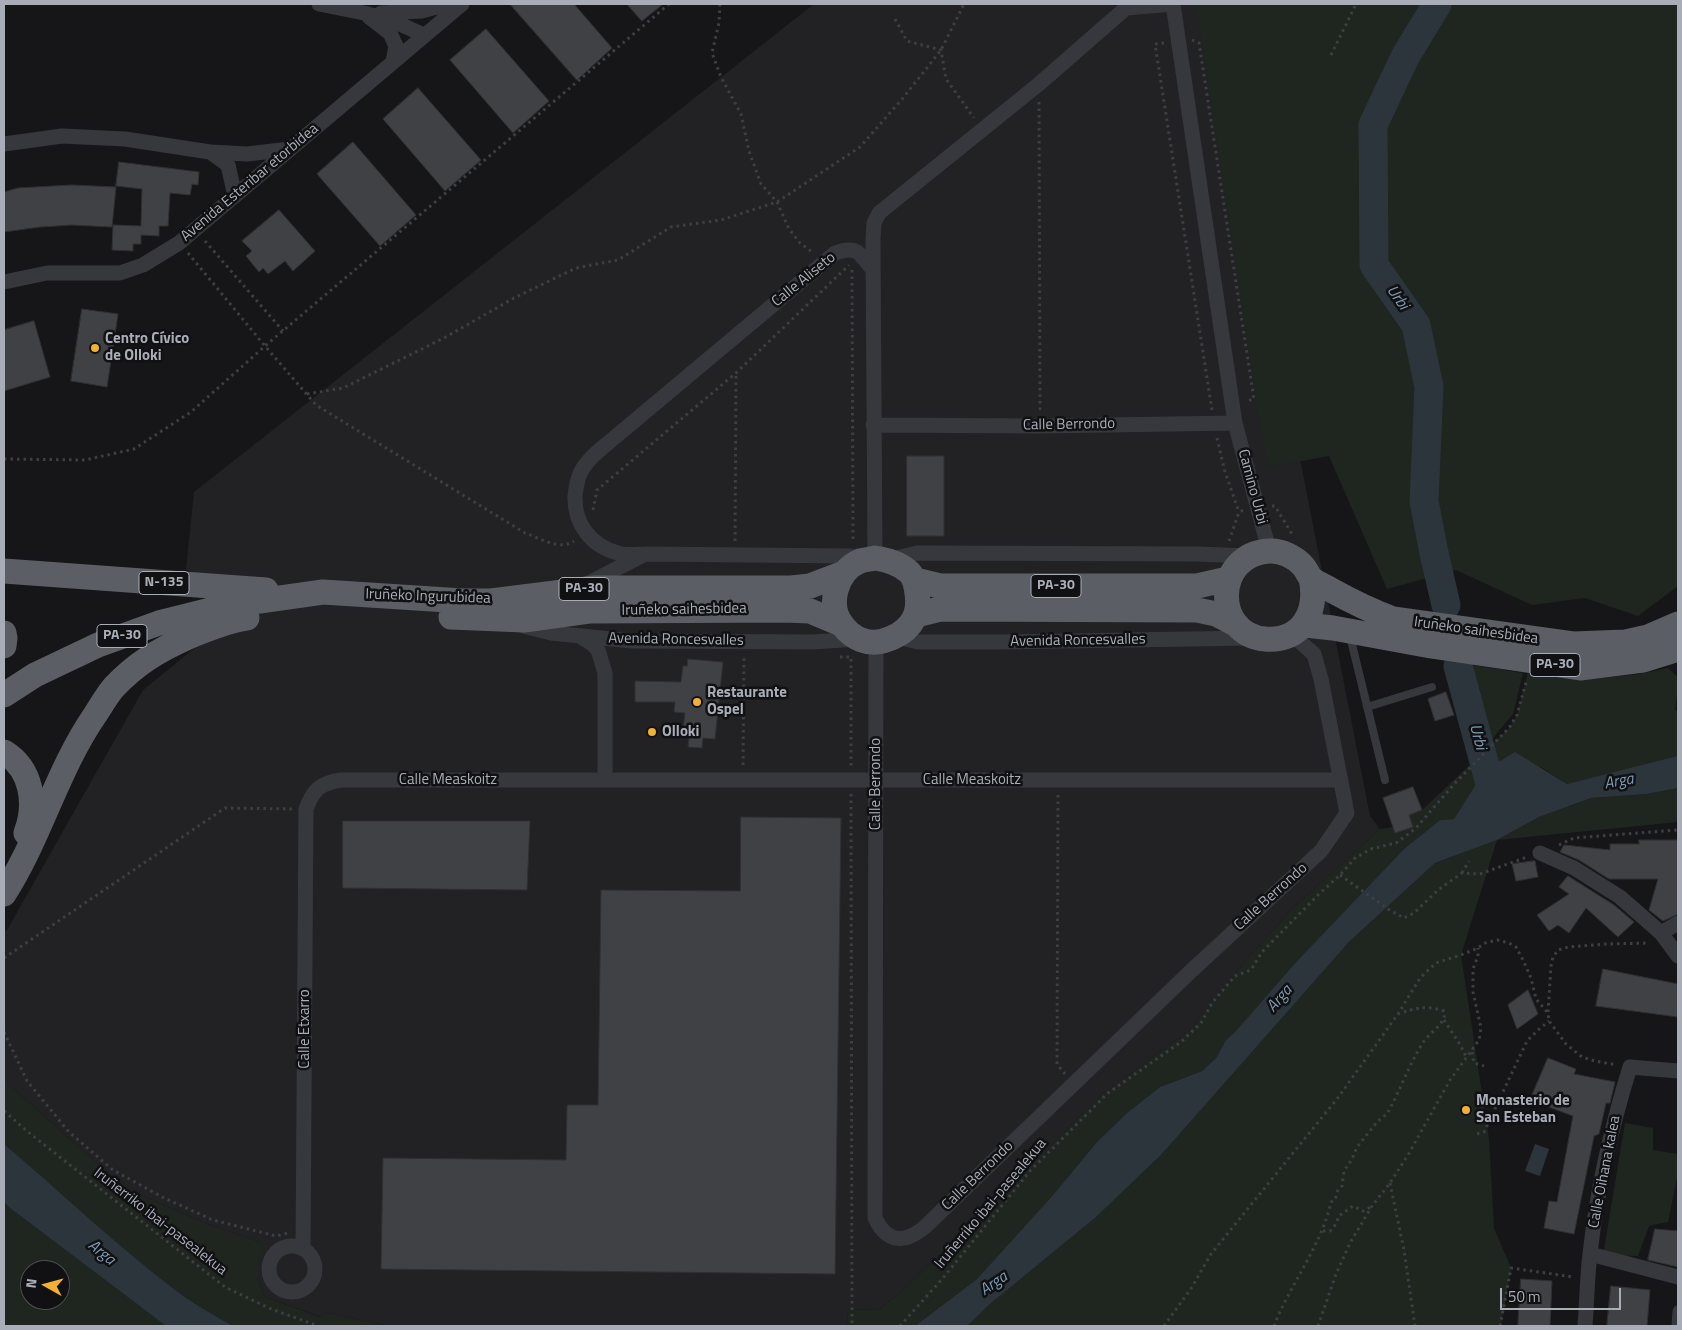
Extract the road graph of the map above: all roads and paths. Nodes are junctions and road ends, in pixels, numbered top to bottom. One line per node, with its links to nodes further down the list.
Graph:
1 (319, 4): 9 (street)
2 (447, 4): 9 (street)
3 (462, 4): 12 (street, Avenida Esteribar etorbidea)
4 (669, 4): 29 (path)
5 (720, 4): 23 (path)
6 (964, 4): 14 (path)
7 (1173, 4): 13 (street, Camino Urbi); 17 (street)
8 (1356, 4): 15 (path)
9 (364, 13): 12 (street); 16 (street)
10 (895, 19): 14 (path)
11 (1191, 31): 13 (path)
12 (424, 35): 16 (street, Avenida Esteribar etorbidea)
13 (1186, 41): 33 (path); 34 (path); 35 (street, Camino Urbi)
14 (941, 50): 18 (path); 23 (path)
15 (1331, 55)
16 (394, 62): 20 (street, Avenida Esteribar etorbidea)
17 (1039, 84): 18 (street); 37 (path)
18 (982, 129): 27 (street)
19 (4, 144): 21 (street)
20 (290, 149): 21 (street); 22 (street, Avenida Esteribar etorbidea)
21 (210, 152): 22 (street)
22 (235, 196): 24 (street, Avenida Esteribar etorbidea)
23 (777, 202): 26 (path); 32 (path)
24 (195, 229): 25 (street, Avenida Esteribar etorbidea); 29 (path)
25 (179, 243): 28 (street, Avenida Esteribar etorbidea); 30 (path)
26 (824, 262): 27 (street, Calle Aliseto); 43 (street, Calle Aliseto)
27 (873, 270): 36 (street)
28 (4, 282)
29 (283, 331): 30 (path)
30 (264, 346): 32 (path); 38 (path)
31 (736, 373): 43 (path); 47 (path); 48 (path)
32 (306, 394): 43 (path)
33 (1243, 402)
34 (1214, 423): 35 (street, Calle Berrondo); 37 (street, Calle Berrondo); 42 (path)
35 (1235, 423): 41 (street, Camino Urbi)
36 (873, 425): 37 (street, Calle Berrondo); 48 (street)
37 (1040, 426)
38 (4, 459)
39 (1272, 497): 40 (path)
40 (1276, 506): 41 (path); 44 (path)
41 (1257, 507): 42 (path); 45 (street, Camino Urbi)
42 (1239, 512): 45 (path)
43 (586, 533): 46 (street, Calle Aliseto)
44 (1294, 537)
45 (1248, 550): 48 (street); 50 (highway, PA-30); 51 (highway)
46 (645, 554): 47 (street); 53 (street)
47 (735, 554): 48 (street)
48 (864, 559): 52 (highway, PA-30); 53 (highway, Iruñeko Ingurubidea / PA-30); 62 (highway)
49 (4, 571): 54 (highway, N-135)
50 (1311, 578): 58 (highway, Iruñeko saihesbidea / PA-30); 59 (highway)
51 (1228, 579): 52 (highway, PA-30); 57 (highway)
52 (915, 580): 55 (highway)
53 (575, 590): 54 (highway, Iruñeko Ingurubidea / PA-30)
54 (323, 600): 56 (highway, Iruñeko Ingurubidea / PA-30); 73 (highway, Iruñeko Ingurubidea / PA-30); 89 (highway)
55 (916, 614): 57 (highway, PA-30); 62 (highway)
56 (495, 619): 62 (highway, Iruñeko saihesbidea / PA-30); 63 (street, Avenida Roncesvalles)
57 (1237, 624): 64 (highway, PA-30)
58 (1678, 624)
59 (1298, 629): 60 (highway, Iruñeko saihesbidea / PA-30); 64 (highway, PA-30); 81 (street, Calle Berrondo)
60 (1349, 631): 71 (highway, Iruñeko saihesbidea / PA-30); 74 (lane)
61 (4, 634): 66 (highway)
62 (868, 635): 64 (street, Avenida Roncesvalles); 65 (street, Avenida Roncesvalles); 79 (street, Calle Berrondo)
63 (579, 636): 65 (street, Avenida Roncesvalles); 76 (street)
64 (1260, 638)
65 (745, 642): 69 (path)
66 (4, 646)
67 (1678, 649): 71 (highway, Iruñeko saihesbidea / PA-30)
68 (831, 657): 78 (path)
69 (744, 658): 70 (path); 77 (path)
70 (753, 658)
71 (1532, 661): 87 (path, Iruñerriko ibai-pasealekua)
72 (1432, 688): 74 (lane)
73 (4, 695)
74 (1367, 707): 82 (lane)
75 (4, 752): 88 (highway)
76 (605, 780): 77 (street, Calle Measkoitz); 83 (street, Calle Measkoitz)
77 (742, 780): 78 (street, Calle Measkoitz)
78 (851, 780): 79 (street, Calle Measkoitz); 119 (path)
79 (877, 780): 80 (street, Calle Measkoitz); 106 (street, Calle Berrondo)
80 (1058, 780): 81 (street, Calle Measkoitz); 106 (path)
81 (1340, 780): 106 (street, Calle Berrondo)
82 (1384, 780)
83 (306, 809): 95 (path); 111 (street, Calle Etxarro)
84 (1540, 853): 92 (street)
85 (1469, 861): 86 (path)
86 (1462, 873)
87 (1340, 875): 90 (path); 120 (path, Iruñerriko ibai-pasealekua)
88 (4, 878)
89 (4, 894)
90 (1391, 911)
91 (1678, 923): 92 (street)
92 (1661, 933): 94 (street); 96 (path)
93 (1478, 948): 96 (path); 97 (path); 101 (path)
94 (1678, 956)
95 (4, 958)
96 (1548, 1013): 99 (path)
97 (1398, 1014): 98 (path); 121 (path)
98 (1444, 1020): 102 (path); 112 (path)
99 (1549, 1021): 104 (path); 108 (path)
100 (4, 1032): 111 (path)
101 (1472, 1051): 102 (path); 103 (path)
102 (1467, 1058): 109 (path)
103 (1484, 1066)
104 (1630, 1067): 105 (street); 114 (street, Calle Oihana kalea)
105 (1678, 1071)
106 (1073, 1084)
107 (4, 1111): 118 (path, Iruñerriko ibai-pasealekua)
108 (1477, 1134)
109 (1390, 1183): 110 (path); 124 (path)
110 (1372, 1206): 112 (path); 123 (path)
111 (304, 1222): 113 (street, Calle Etxarro)
112 (1322, 1231): 122 (path)
113 (303, 1249)
114 (1590, 1254): 115 (street); 116 (street, Calle Oihana kalea)
115 (1678, 1277)
116 (1588, 1279): 125 (path); 126 (street, Calle Oihana kalea)
117 (1678, 1311): 127 (street)
118 (318, 1326)
119 (852, 1326)
120 (900, 1326)
121 (1164, 1326)
122 (1274, 1326)
123 (1318, 1326)
124 (1415, 1326)
125 (1500, 1326)
126 (1585, 1326)
127 (1677, 1326)

